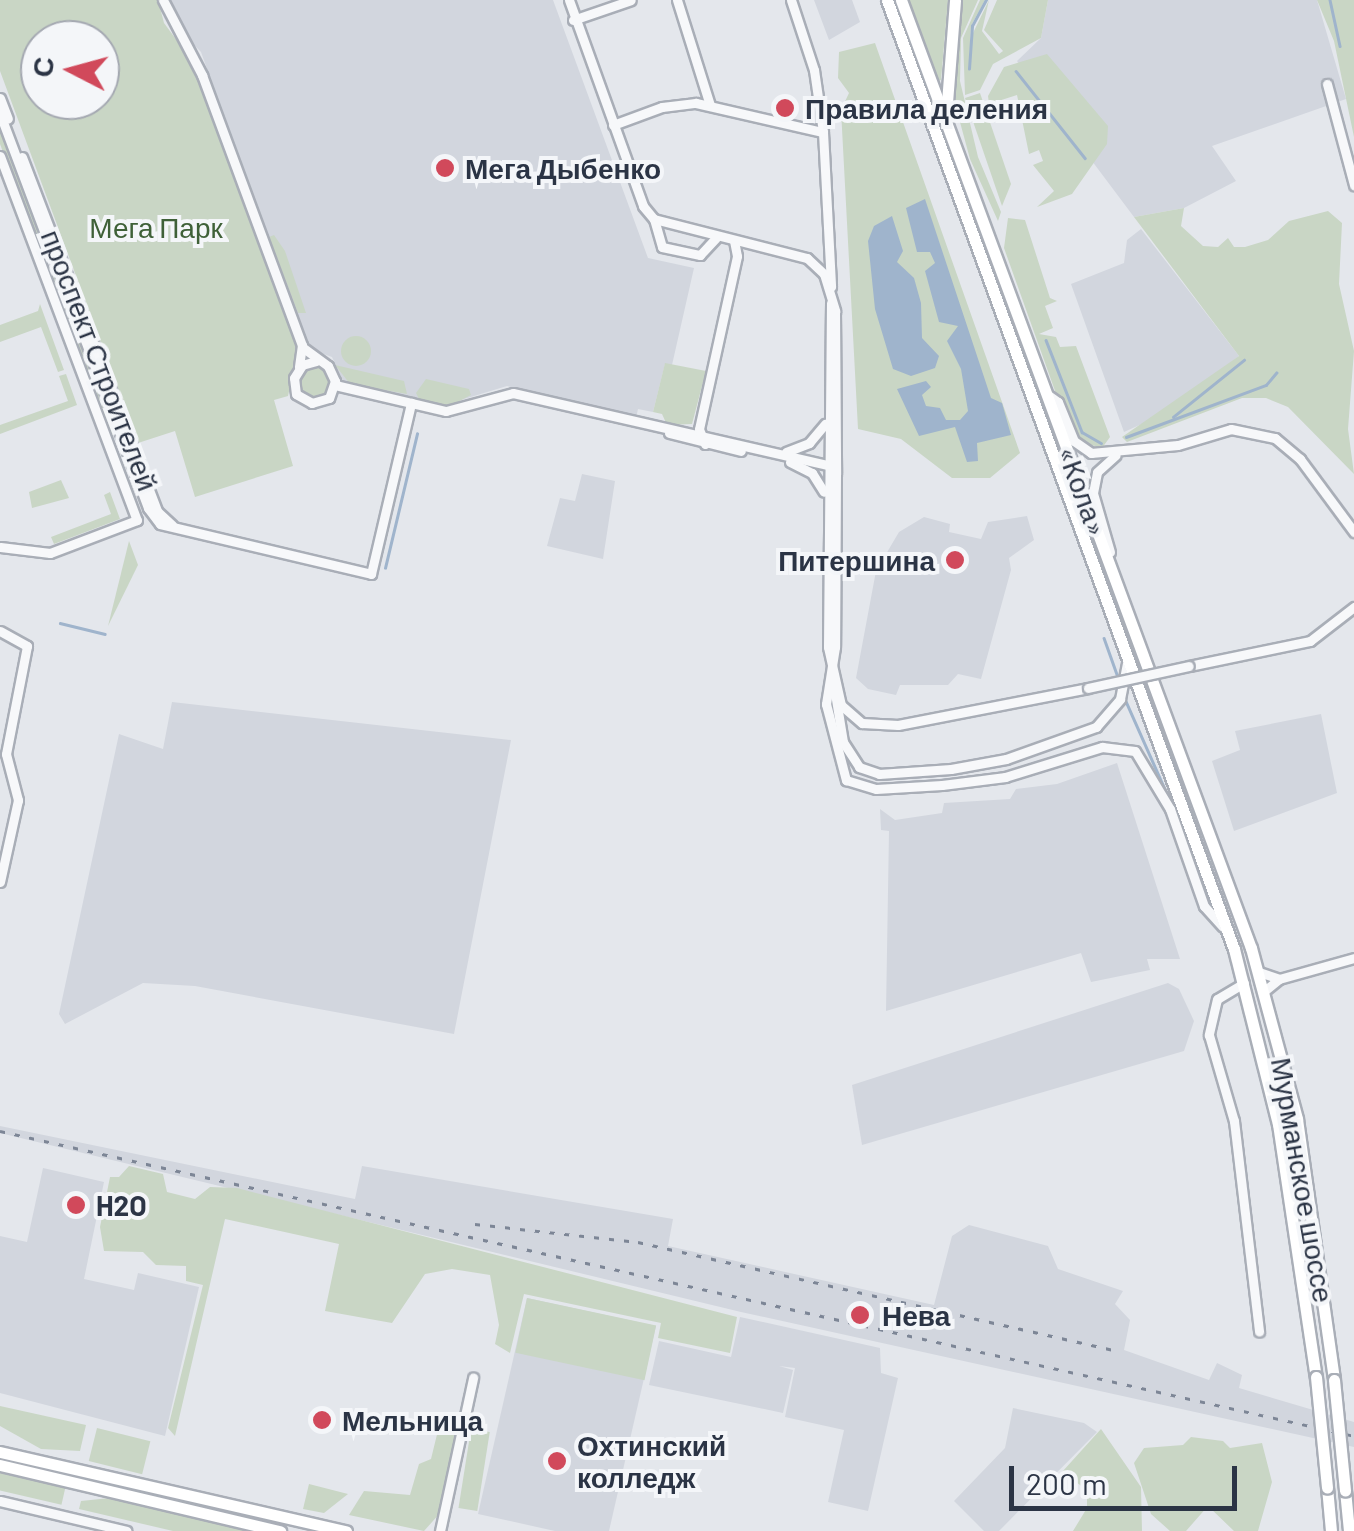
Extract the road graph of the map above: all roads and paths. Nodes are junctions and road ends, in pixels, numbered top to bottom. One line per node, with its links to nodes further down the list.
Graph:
1 (162, 0): 23 (street)
2 (569, 0): 9 (street)
3 (630, 0): 9 (street)
4 (678, 0): 12 (street)
5 (791, 0): 16 (street)
6 (887, 0): 45 (main road, «Кола»)
7 (902, 0): 14 (main road, «Кола»)
8 (955, 0): 14 (main road)
9 (573, 20): 15 (street)
10 (1327, 84): 18 (street)
11 (0, 98): 39 (street, проспект Строителей)
12 (710, 104): 15 (street); 16 (street)
13 (0, 114): 39 (street, проспект Строителей)
14 (946, 124): 27 (main road, «Кола»)
15 (613, 125): 19 (street)
16 (823, 132): 22 (street)
17 (0, 156): 41 (street)
18 (1354, 185)
19 (654, 219): 20 (street); 20 (street)
20 (716, 238): 21 (street)
21 (734, 240): 22 (street); 29 (street)
22 (831, 302): 30 (street); 37 (street)
23 (302, 347): 24 (street); 25 (street)
24 (316, 361): 25 (street); 26 (street)
25 (299, 367): 26 (street)
26 (335, 385): 28 (street)
27 (1048, 395): 34 (street); 42 (main road, «Кола»)
28 (411, 404): 31 (street); 39 (street)
29 (701, 420): 32 (street); 33 (street)
30 (826, 422): 35 (street); 37 (street)
31 (662, 430): 32 (street); 33 (street)
32 (682, 431): 33 (street)
33 (702, 439): 35 (street); 36 (street)
34 (1122, 450): 40 (street); 42 (street)
35 (780, 453): 37 (street)
36 (790, 462): 37 (street); 38 (street)
37 (831, 469): 38 (street); 46 (street)
38 (827, 500): 46 (street)
39 (174, 527)
40 (1354, 532)
41 (0, 547)
42 (1108, 560): 51 (main road, «Кола»)
43 (1354, 606): 46 (street, bridge)
44 (0, 631): 47 (street)
45 (1128, 658): 46 (street); 48 (main road, «Кола»)
46 (833, 660): 48 (street)
47 (0, 882)
48 (1228, 932): 52 (main road, «Кола»)
49 (1354, 958): 50 (street)
50 (1279, 979): 51 (street); 51 (street)
51 (1262, 982): 65 (main road, Мурманское шоссе, bridge)
52 (1244, 983): 53 (street); 64 (main road, Мурманское шоссе, bridge)
53 (1260, 1332)
54 (472, 1378): 63 (street)
55 (0, 1452): 58 (main road)
56 (0, 1465): 59 (main road)
57 (0, 1501): 60 (street)
58 (250, 1509): 59 (main road); 62 (main road)
59 (246, 1523): 61 (main road)
60 (127, 1531)
61 (280, 1531)
62 (346, 1531)
63 (440, 1531)
64 (1331, 1531)
65 (1349, 1531)

